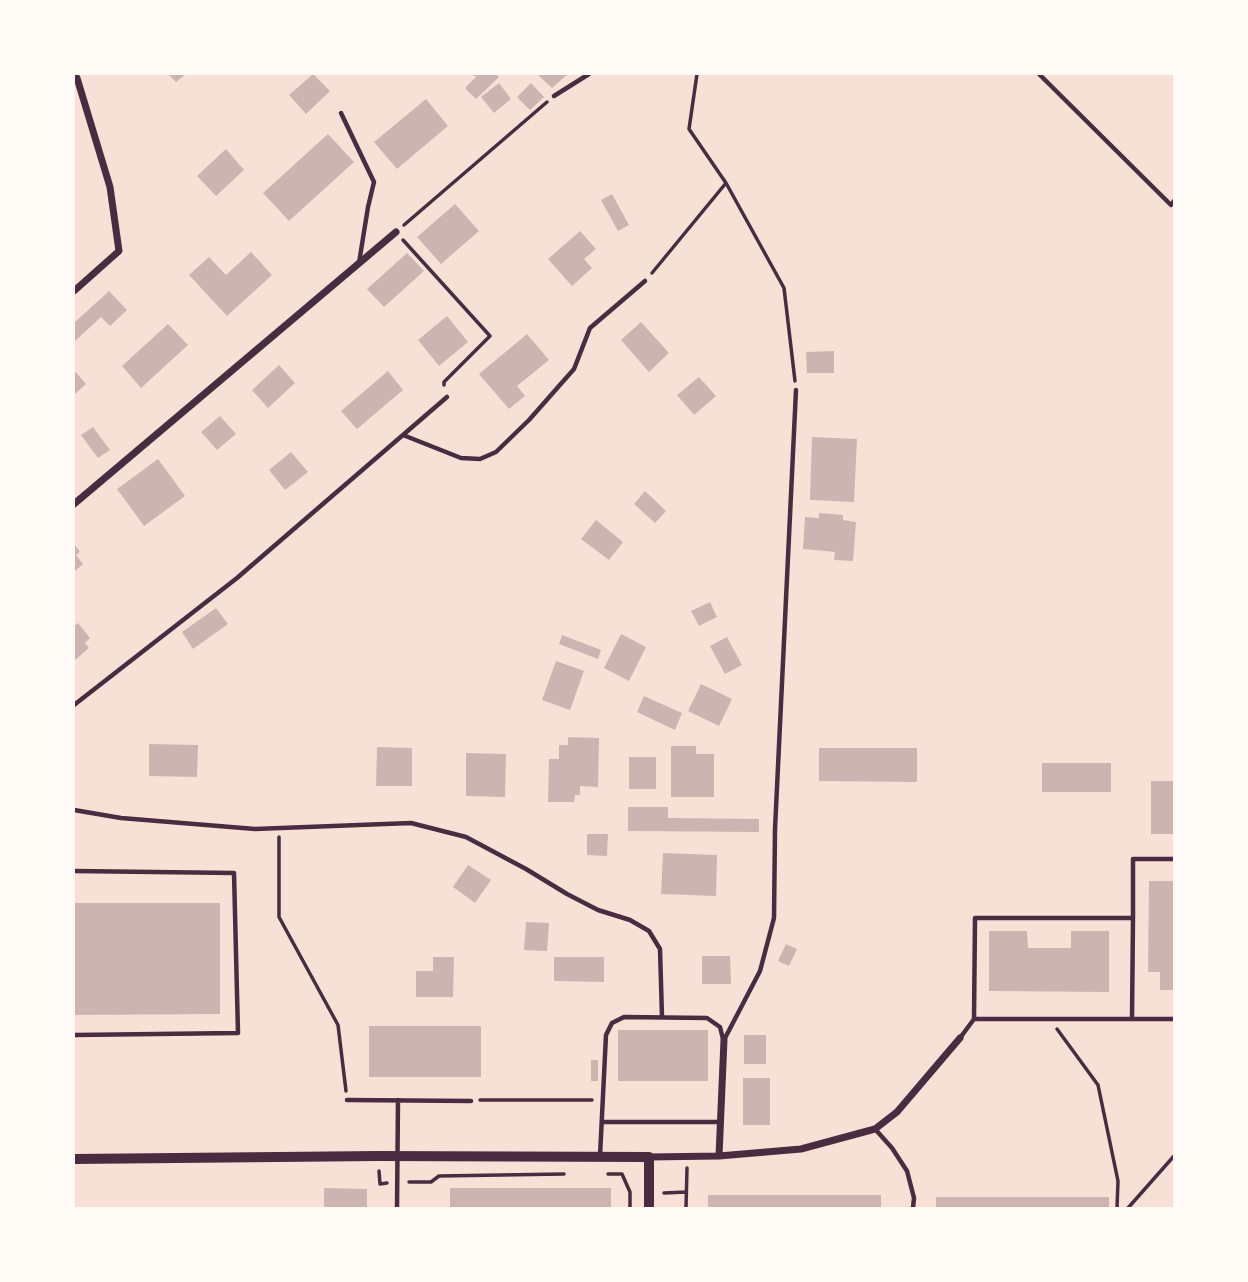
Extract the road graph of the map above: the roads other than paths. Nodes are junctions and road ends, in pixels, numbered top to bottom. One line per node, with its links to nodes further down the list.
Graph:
1 (589, 74): 4 (lane)
2 (1040, 74): 6 (lane)
3 (74, 76): 10 (street)
4 (554, 96)
5 (341, 113): 8 (lane)
6 (1173, 205)
7 (396, 232): 8 (street)
8 (359, 263): 14 (street)
9 (645, 281): 13 (lane)
10 (74, 291)
11 (796, 390): 26 (lane)
12 (447, 397): 13 (lane)
13 (403, 435): 15 (lane)
14 (74, 504)
15 (74, 705)
16 (74, 810): 20 (lane)
17 (1174, 859): 19 (lane)
18 (74, 871): 24 (lane)
19 (1133, 918): 21 (lane); 22 (lane)
20 (662, 1017): 26 (lane); 30 (lane)
21 (974, 1019): 22 (lane); 25 (lane)
22 (1132, 1019): 23 (lane)
23 (1174, 1019)
24 (74, 1035)
25 (960, 1038): 32 (street)
26 (724, 1040): 31 (street)
27 (347, 1100): 28 (lane)
28 (398, 1100): 29 (lane); 35 (lane)
29 (471, 1101)
30 (602, 1122): 31 (lane); 33 (lane)
31 (720, 1122): 34 (street)
32 (875, 1129): 34 (street); 40 (lane)
33 (600, 1156): 35 (street); 36 (street)
34 (719, 1156): 36 (street)
35 (397, 1157): 37 (street); 38 (lane)
36 (649, 1157): 39 (street)
37 (74, 1159)
38 (397, 1209)
39 (649, 1209)
40 (913, 1209)

